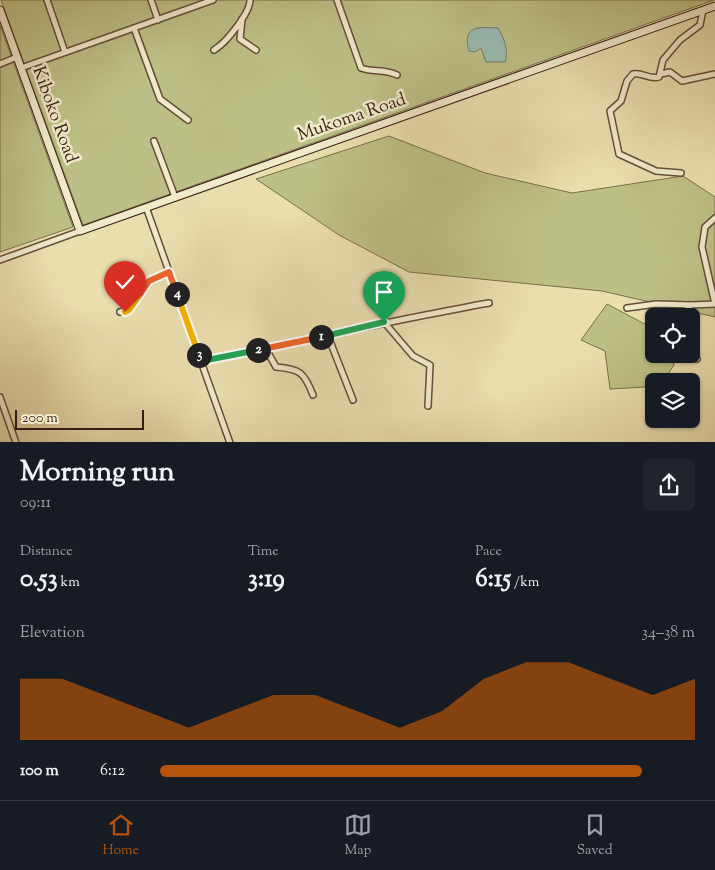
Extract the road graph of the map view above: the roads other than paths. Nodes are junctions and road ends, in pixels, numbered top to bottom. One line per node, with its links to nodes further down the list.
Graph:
1 (47, 0): 14 (street)
2 (151, 0): 10 (street)
3 (213, 0): 10 (street)
4 (250, 0): 9 (street)
5 (337, 0): 20 (street)
6 (715, 6): 8 (street, Mukoma Road)
7 (0, 10): 15 (street, Kiboko Road)
8 (703, 10): 18 (street); 24 (street, Mukoma Road)
9 (243, 16): 12 (street); 13 (street)
10 (158, 20): 11 (street)
11 (134, 28): 14 (street); 21 (street)
12 (214, 50)
13 (256, 50)
14 (65, 52): 17 (street)
15 (17, 57): 16 (street); 17 (street, Kiboko Road)
16 (0, 64)
17 (21, 68): 27 (street, Kiboko Road)
18 (661, 74): 19 (street); 23 (street)
19 (715, 74)
20 (397, 75)
21 (188, 120)
22 (154, 141): 24 (street)
23 (681, 173)
24 (175, 197): 25 (street, Mukoma Road)
25 (146, 207): 27 (street, Mukoma Road); 29 (street)
26 (715, 218): 31 (street)
27 (80, 231): 28 (street, Mukoma Road)
28 (0, 260)
29 (169, 272): 35 (street); 39 (street)
30 (489, 303): 36 (street)
31 (715, 304): 32 (street)
32 (691, 305): 33 (street); 34 (street)
33 (627, 308)
34 (688, 308)
35 (120, 312)
36 (384, 322): 37 (street); 43 (street)
37 (328, 336): 38 (street); 42 (street)
38 (266, 348): 39 (street); 40 (street)
39 (202, 361): 45 (street)
40 (313, 394)
41 (0, 397): 44 (street)
42 (353, 400)
43 (428, 406)
44 (16, 442)
45 (230, 442)

